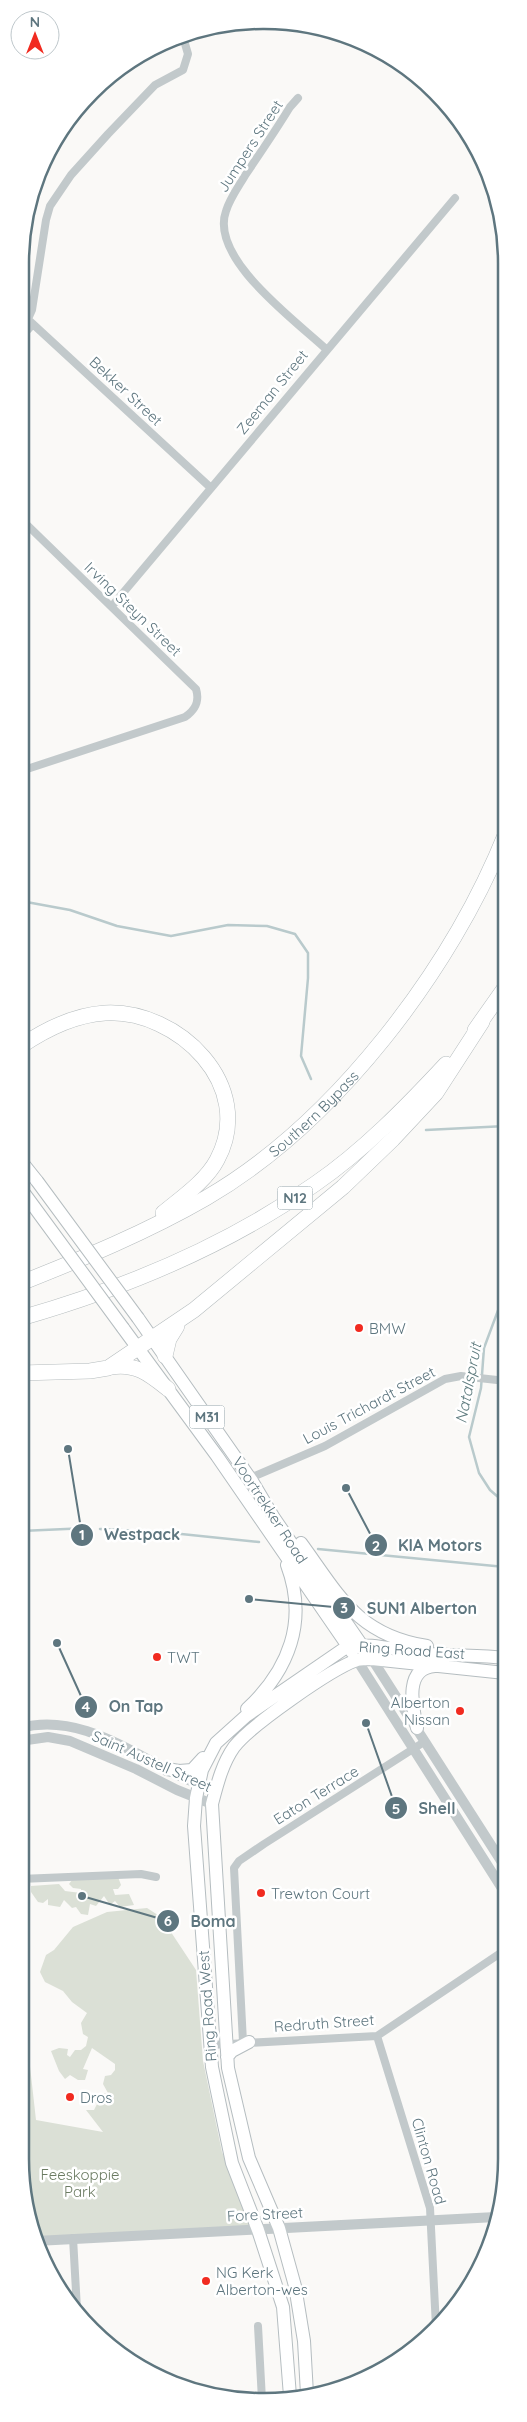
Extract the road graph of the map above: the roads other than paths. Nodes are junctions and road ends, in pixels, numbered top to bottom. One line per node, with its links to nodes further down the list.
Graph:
1 (185, 42): 4 (street)
2 (298, 98): 6 (street, Jumpers Street)
3 (455, 198): 6 (street, Zeeman Street)
4 (29, 317)
5 (29, 320): 7 (street, Bekker Street)
6 (326, 349): 7 (street, Zeeman Street)
7 (211, 488): 9 (street, Zeeman Street)
8 (29, 527): 9 (street, Irving Steyn Street)
9 (112, 606): 10 (street, Irving Steyn Street)
10 (29, 769)
11 (498, 850): 17 (highway, Southern Bypass)
12 (498, 998): 13 (highway, N12)
13 (482, 1022): 21 (highway, N12); 22 (highway)
14 (29, 1042): 17 (highway)
15 (29, 1171): 23 (main road, Voortrekker Road / M31, bridge)
16 (29, 1200): 24 (main road, Voortrekker Road / M31, bridge)
17 (147, 1228): 18 (highway, Southern Bypass)
18 (101, 1251): 19 (highway); 20 (highway, Southern Bypass)
19 (29, 1271)
20 (29, 1280)
21 (29, 1315)
22 (182, 1319): 23 (highway); 25 (highway)
23 (154, 1340): 24 (highway); 25 (main road, Voortrekker Road / M31)
24 (139, 1349): 26 (highway); 29 (main road, Voortrekker Road / M31)
25 (165, 1356): 30 (main road, Voortrekker Road / M31)
26 (108, 1368): 27 (highway); 29 (highway)
27 (29, 1373)
28 (498, 1380): 30 (street, Louis Trichardt Street)
29 (168, 1388): 31 (main road, Voortrekker Road / M31)
30 (251, 1479): 32 (main road, Voortrekker Road / M31); 34 (main road)
31 (285, 1556): 33 (main road, Voortrekker Road / M31); 40 (main road)
32 (361, 1644): 33 (main road, Ring Road East); 34 (main road, Ring Road East); 36 (main road, Voortrekker Road / M31)
33 (348, 1646): 37 (main road, Voortrekker Road / M31); 40 (main road, Ring Road West)
34 (474, 1654): 35 (main road, Ring Road East)
35 (498, 1657)
36 (372, 1659): 37 (main road, Ring Road East); 38 (main road, Ring Road East); 42 (street, Voortrekker Road / M31)
37 (357, 1660): 46 (street, Voortrekker Road / M31); 49 (main road, Ring Road West)
38 (445, 1665): 39 (main road, Ring Road East); 42 (main road)
39 (498, 1672)
40 (235, 1725): 45 (main road, Ring Road West)
41 (29, 1726): 47 (street, Saint Austell Street)
42 (417, 1728): 44 (street, Voortrekker Road / M31)
43 (29, 1740): 50 (street, Saint Austell Street)
44 (424, 1742): 46 (street, Eaton Terrace); 52 (street, Voortrekker Road / M31)
45 (216, 1744): 47 (main road); 48 (main road, Ring Road West)
46 (415, 1750): 53 (street, Voortrekker Road / M31); 60 (street, Eaton Terrace)
47 (166, 1769): 48 (street, Saint Austell Street)
48 (199, 1784): 49 (street, Saint Austell Street); 50 (main road, Ring Road West)
49 (216, 1790): 51 (main road, Ring Road West)
50 (196, 1798): 51 (street, Saint Austell Street); 61 (main road, Ring Road West)
51 (212, 1804): 62 (main road, Ring Road West)
52 (484, 1835): 53 (street); 54 (street, Voortrekker Road / M31)
53 (474, 1843): 57 (street, Voortrekker Road / M31)
54 (498, 1856)
55 (156, 1877): 56 (street)
56 (29, 1879)
57 (498, 1882)
58 (498, 1955): 59 (street, Redruth Street)
59 (377, 2036): 60 (street, Redruth Street); 64 (street, Clinton Road)
60 (246, 2042): 62 (main road)
61 (210, 2045): 62 (street); 66 (main road, Ring Road West)
62 (227, 2050): 65 (main road, Ring Road West)
63 (490, 2217): 64 (street, Fore Street)
64 (431, 2220): 65 (street, Fore Street); 70 (street, Clinton Road)
65 (279, 2228): 66 (street, Fore Street); 72 (main road, Ring Road West)
66 (258, 2230): 67 (street, Fore Street); 73 (main road, Ring Road West)
67 (73, 2238): 68 (street, Fore Street); 69 (street)
68 (44, 2240)
69 (77, 2300)
70 (436, 2317)
71 (258, 2326): 74 (street)
72 (307, 2389)
73 (290, 2392)
74 (262, 2393)

